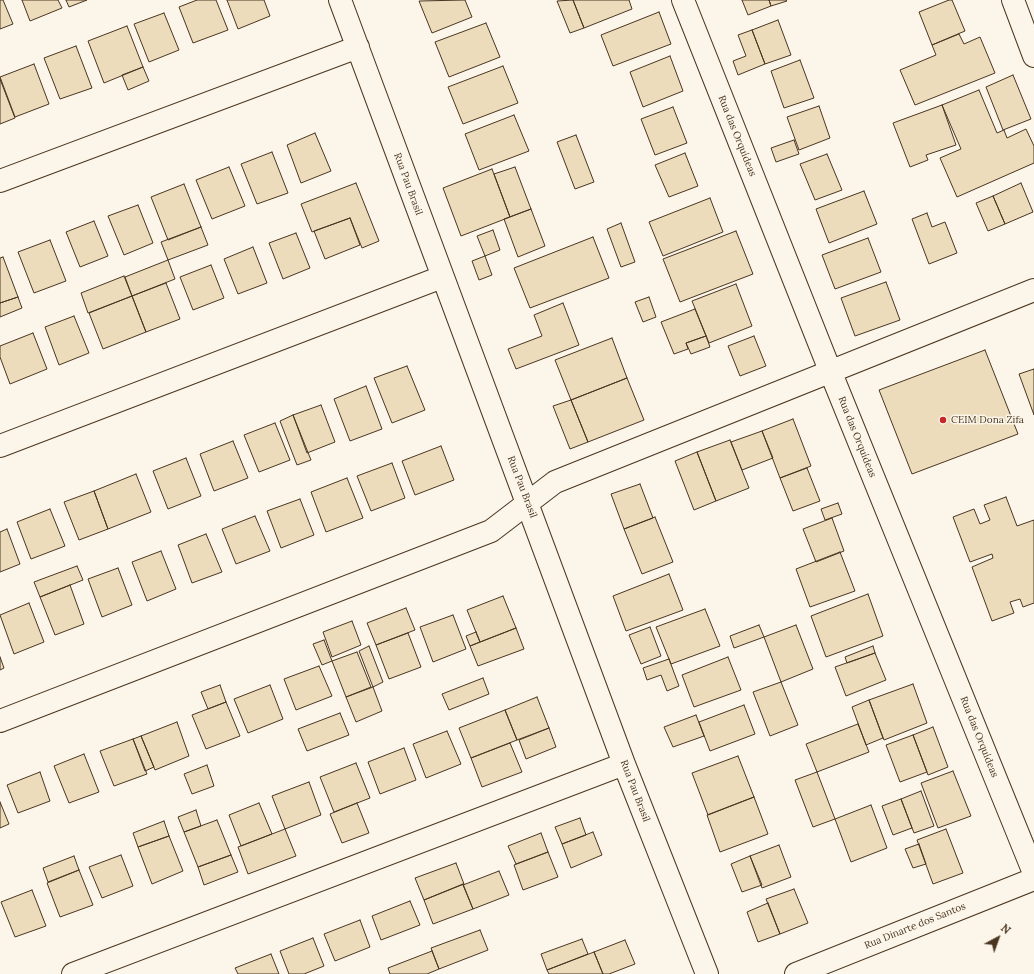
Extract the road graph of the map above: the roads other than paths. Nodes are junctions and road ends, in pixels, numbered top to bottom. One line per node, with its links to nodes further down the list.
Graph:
1 (340, 0): 4 (street, Rua Pau Brasil)
2 (683, 0): 9 (street, Rua das Orquídeas)
3 (1012, 0): 5 (street)
4 (358, 47): 6 (street); 7 (street, Rua Pau Brasil)
5 (1034, 56)
6 (0, 181)
7 (442, 277): 10 (street); 11 (street, Rua Pau Brasil)
8 (1034, 290): 9 (street)
9 (831, 373): 11 (street); 14 (street, Rua das Orquídeas)
10 (0, 446)
11 (528, 502): 12 (street); 13 (street, Rua Pau Brasil)
12 (0, 721)
13 (624, 764): 16 (street); 17 (street, Rua Pau Brasil)
14 (1034, 873)
15 (1034, 879): 18 (street, Rua Dinarte dos Santos)
16 (74, 974)
17 (707, 974)
18 (796, 974)

